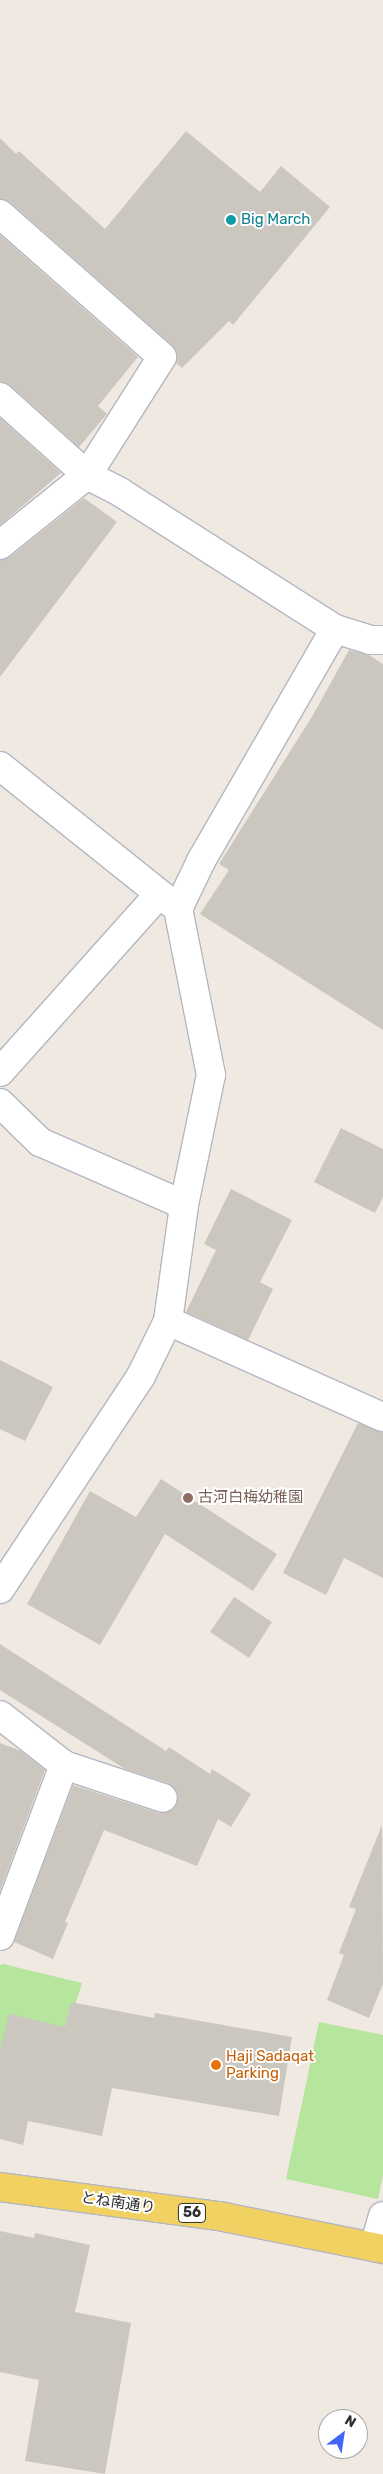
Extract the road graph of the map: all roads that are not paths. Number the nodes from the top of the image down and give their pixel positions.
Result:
1 (0, 214) edge
2 (0, 397) edge
3 (87, 475) junction
4 (0, 546) edge
5 (335, 629) junction
6 (383, 640) edge
7 (0, 766) edge
8 (169, 901) junction
9 (0, 1072) edge
10 (0, 1103) edge
11 (184, 1205) junction
12 (168, 1321) junction
13 (383, 1417) edge
14 (0, 1589) edge
15 (0, 1715) edge
16 (64, 1765) junction
17 (163, 1798) dead end
18 (0, 1936) edge
19 (0, 2186) edge
20 (383, 2216) edge
21 (379, 2248) edge

1 - 3 street
2 - 3 street
3 - 4 street
3 - 5 street
5 - 6 street
5 - 8 street
7 - 8 street
8 - 9 street
8 - 11 street
10 - 11 street
11 - 12 street
12 - 13 street
12 - 14 street
15 - 16 street
16 - 17 street
16 - 18 street
19 - 21 main road, とね南通り / 56
20 - 21 street

